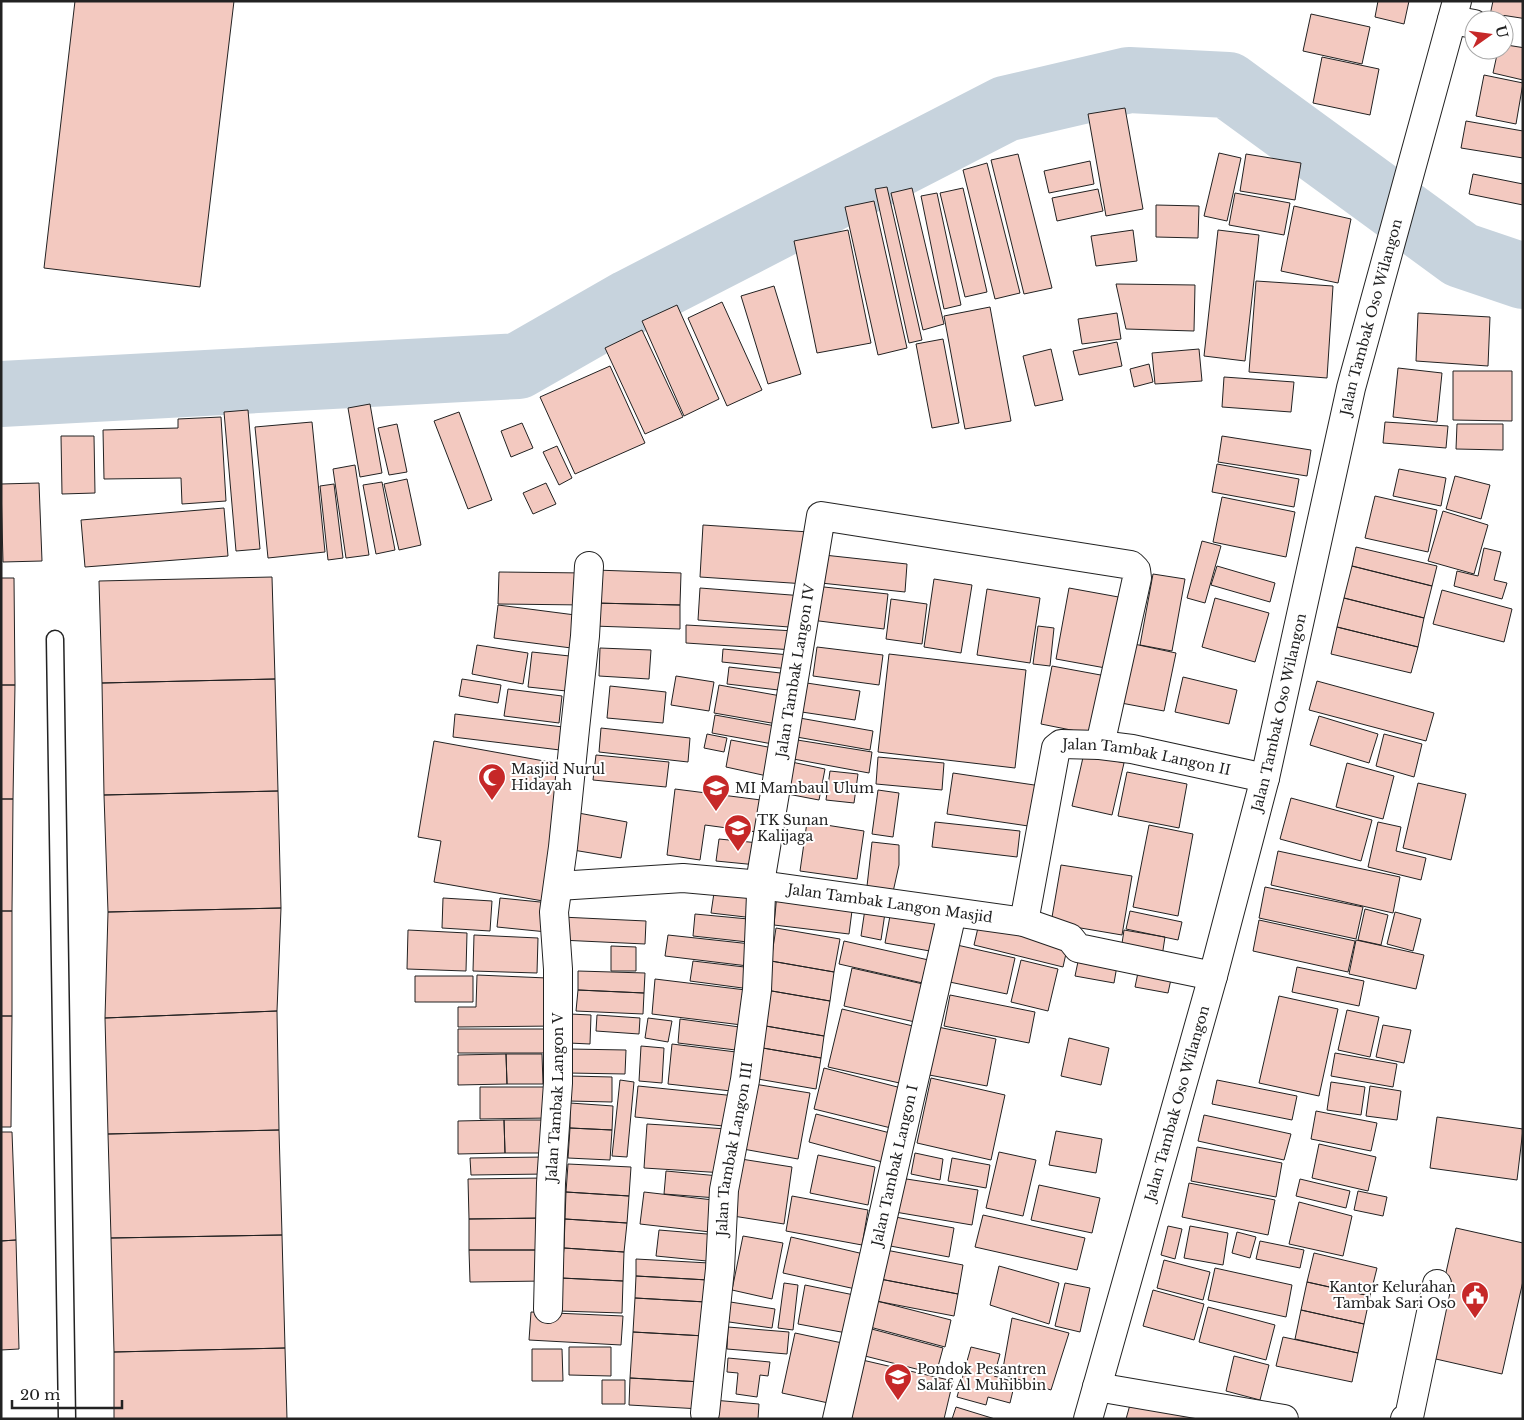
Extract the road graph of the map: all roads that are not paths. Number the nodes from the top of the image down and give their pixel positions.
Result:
1 (1461, 15) edge
2 (590, 566) dead end
3 (55, 639) dead end
4 (1100, 745) junction
5 (1265, 778) junction
6 (761, 885) junction
7 (558, 886) junction
8 (952, 913) junction
9 (1024, 922) junction
10 (1213, 976) junction
11 (1437, 1284) dead end
12 (548, 1309) dead end
13 (1097, 1387) junction
14 (705, 1413) dead end
15 (67, 1419) edge
16 (836, 1419) edge
17 (1088, 1419) edge
18 (1284, 1419) edge
19 (1406, 1419) edge

1 - 5 main road, Jalan Tambak Oso Wilangon
2 - 7 main road, Jalan Tambak Langon V
3 - 15 lane
4 - 5 main road, Jalan Tambak Langon II
4 - 6 main road, Jalan Tambak Langon IV
4 - 9 main road, Jalan Tambak Langon II
5 - 10 main road, Jalan Tambak Oso Wilangon
6 - 7 main road, Jalan Tambak Langon Masjid
6 - 8 main road, Jalan Tambak Langon Masjid
6 - 14 main road, Jalan Tambak Langon III
7 - 12 main road, Jalan Tambak Langon V
8 - 9 main road, Jalan Tambak Langon Masjid
8 - 16 main road, Jalan Tambak Langon I
9 - 10 main road, Jalan Tambak Langon Masjid
10 - 13 main road, Jalan Tambak Oso Wilangon
11 - 19 main road
13 - 17 main road, Jalan Tambak Oso Wilangon
13 - 18 main road

